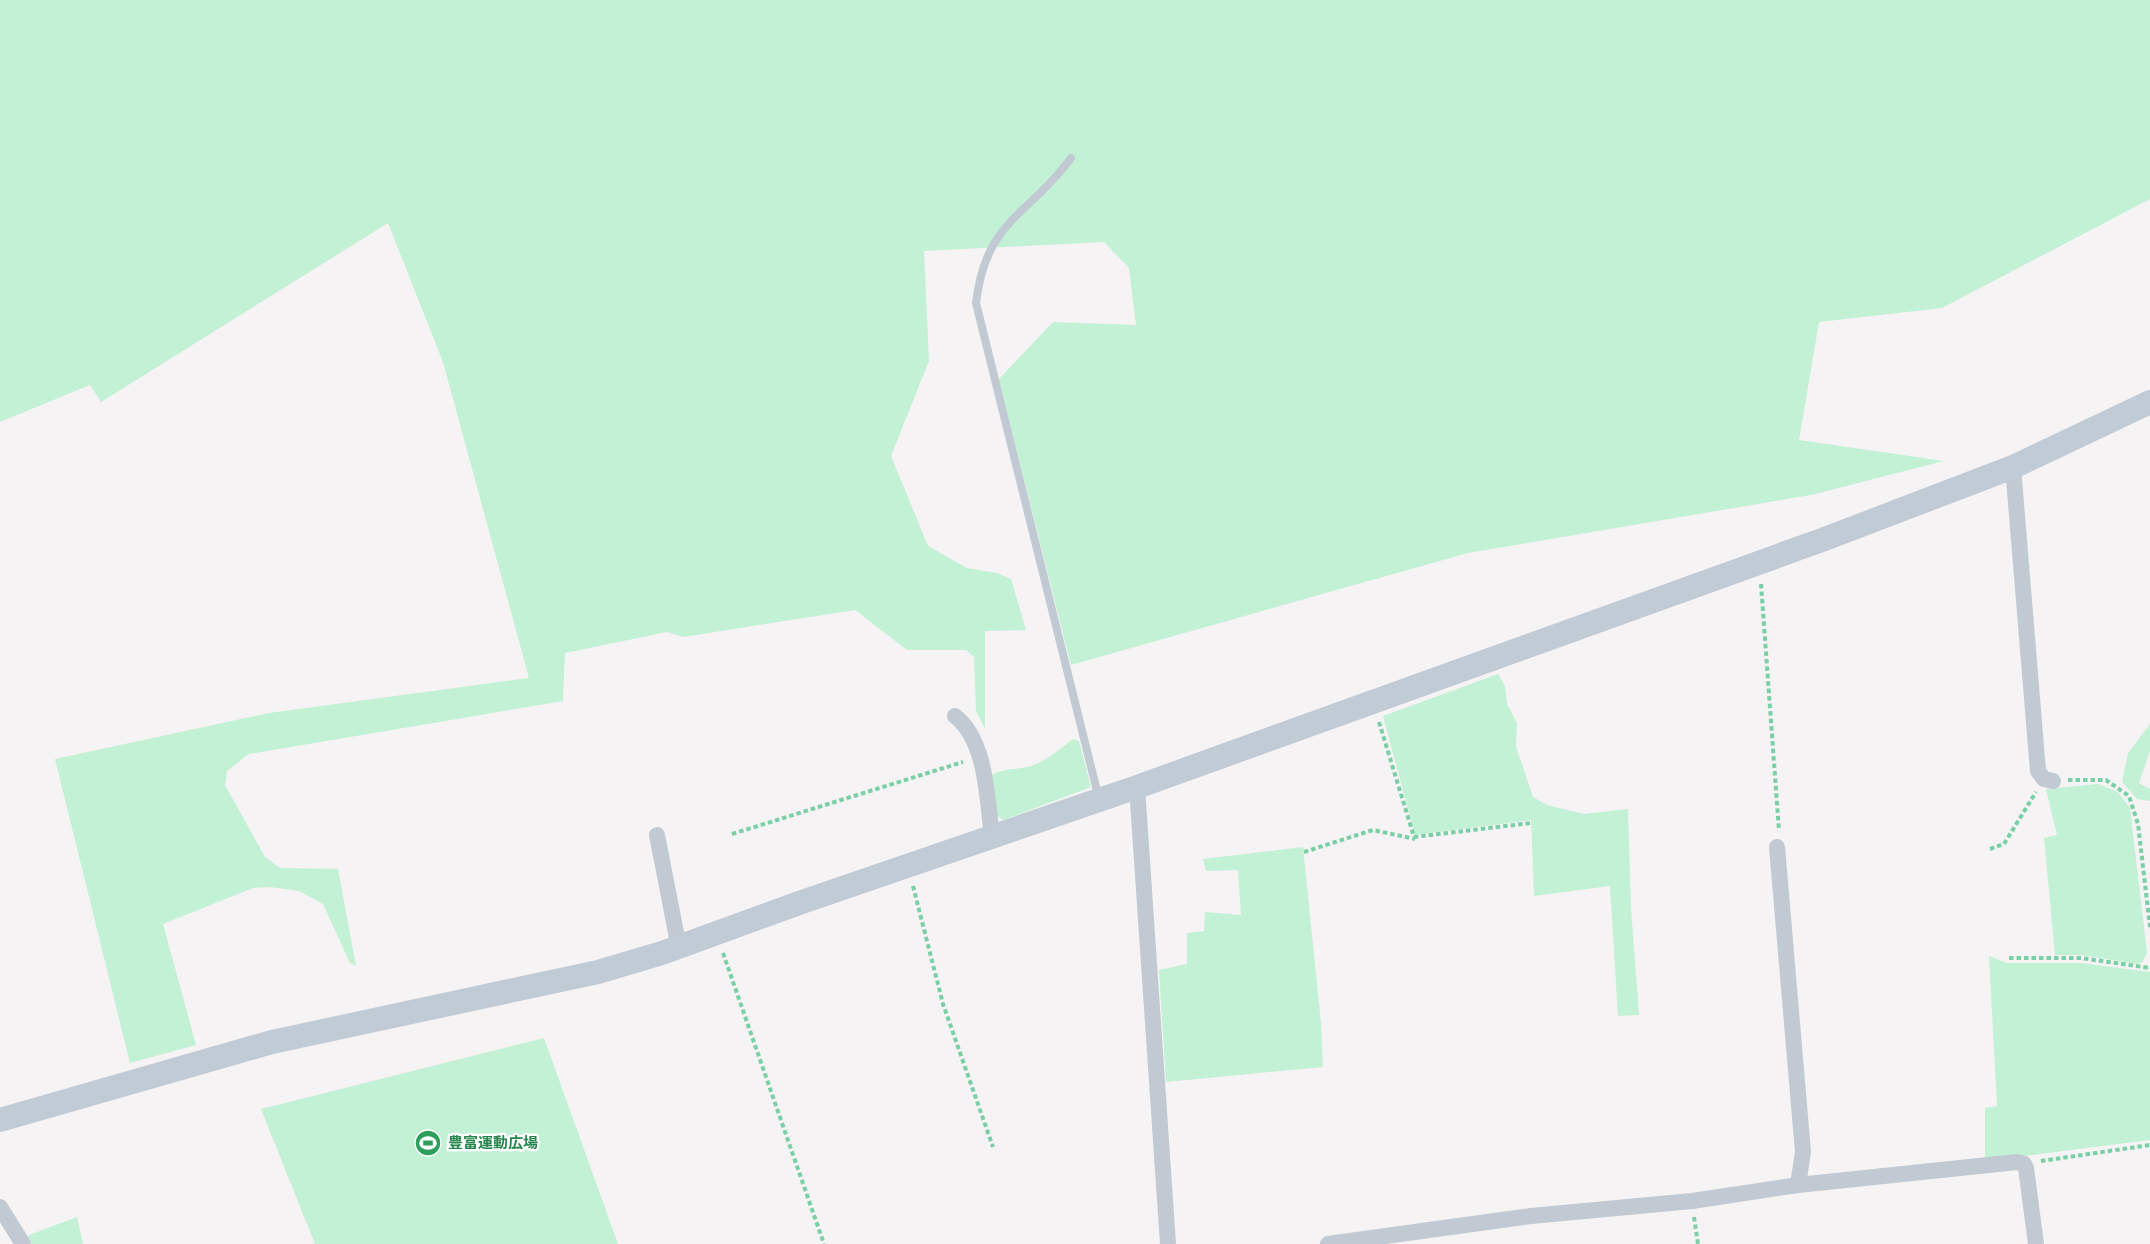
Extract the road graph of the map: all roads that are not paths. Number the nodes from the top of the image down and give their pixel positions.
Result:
1 (1071, 158) dead end
2 (2150, 402) edge
3 (2013, 467) junction
4 (955, 716) dead end
5 (2049, 780) road end
6 (1137, 787) junction
7 (1100, 800) junction
8 (657, 835) dead end
9 (992, 837) junction
10 (1777, 848) road end
11 (679, 948) junction
12 (0, 1120) edge
13 (1798, 1185) junction
14 (0, 1207) edge
15 (23, 1244) edge
16 (1168, 1244) edge
17 (1328, 1244) edge
18 (2036, 1244) edge

1 - 7 lane
2 - 3 street
3 - 5 street
3 - 6 street
4 - 9 street
6 - 7 street
6 - 16 street
7 - 9 street
8 - 11 street
9 - 11 street
10 - 13 street
11 - 12 street
13 - 17 street
13 - 18 street
14 - 15 street

